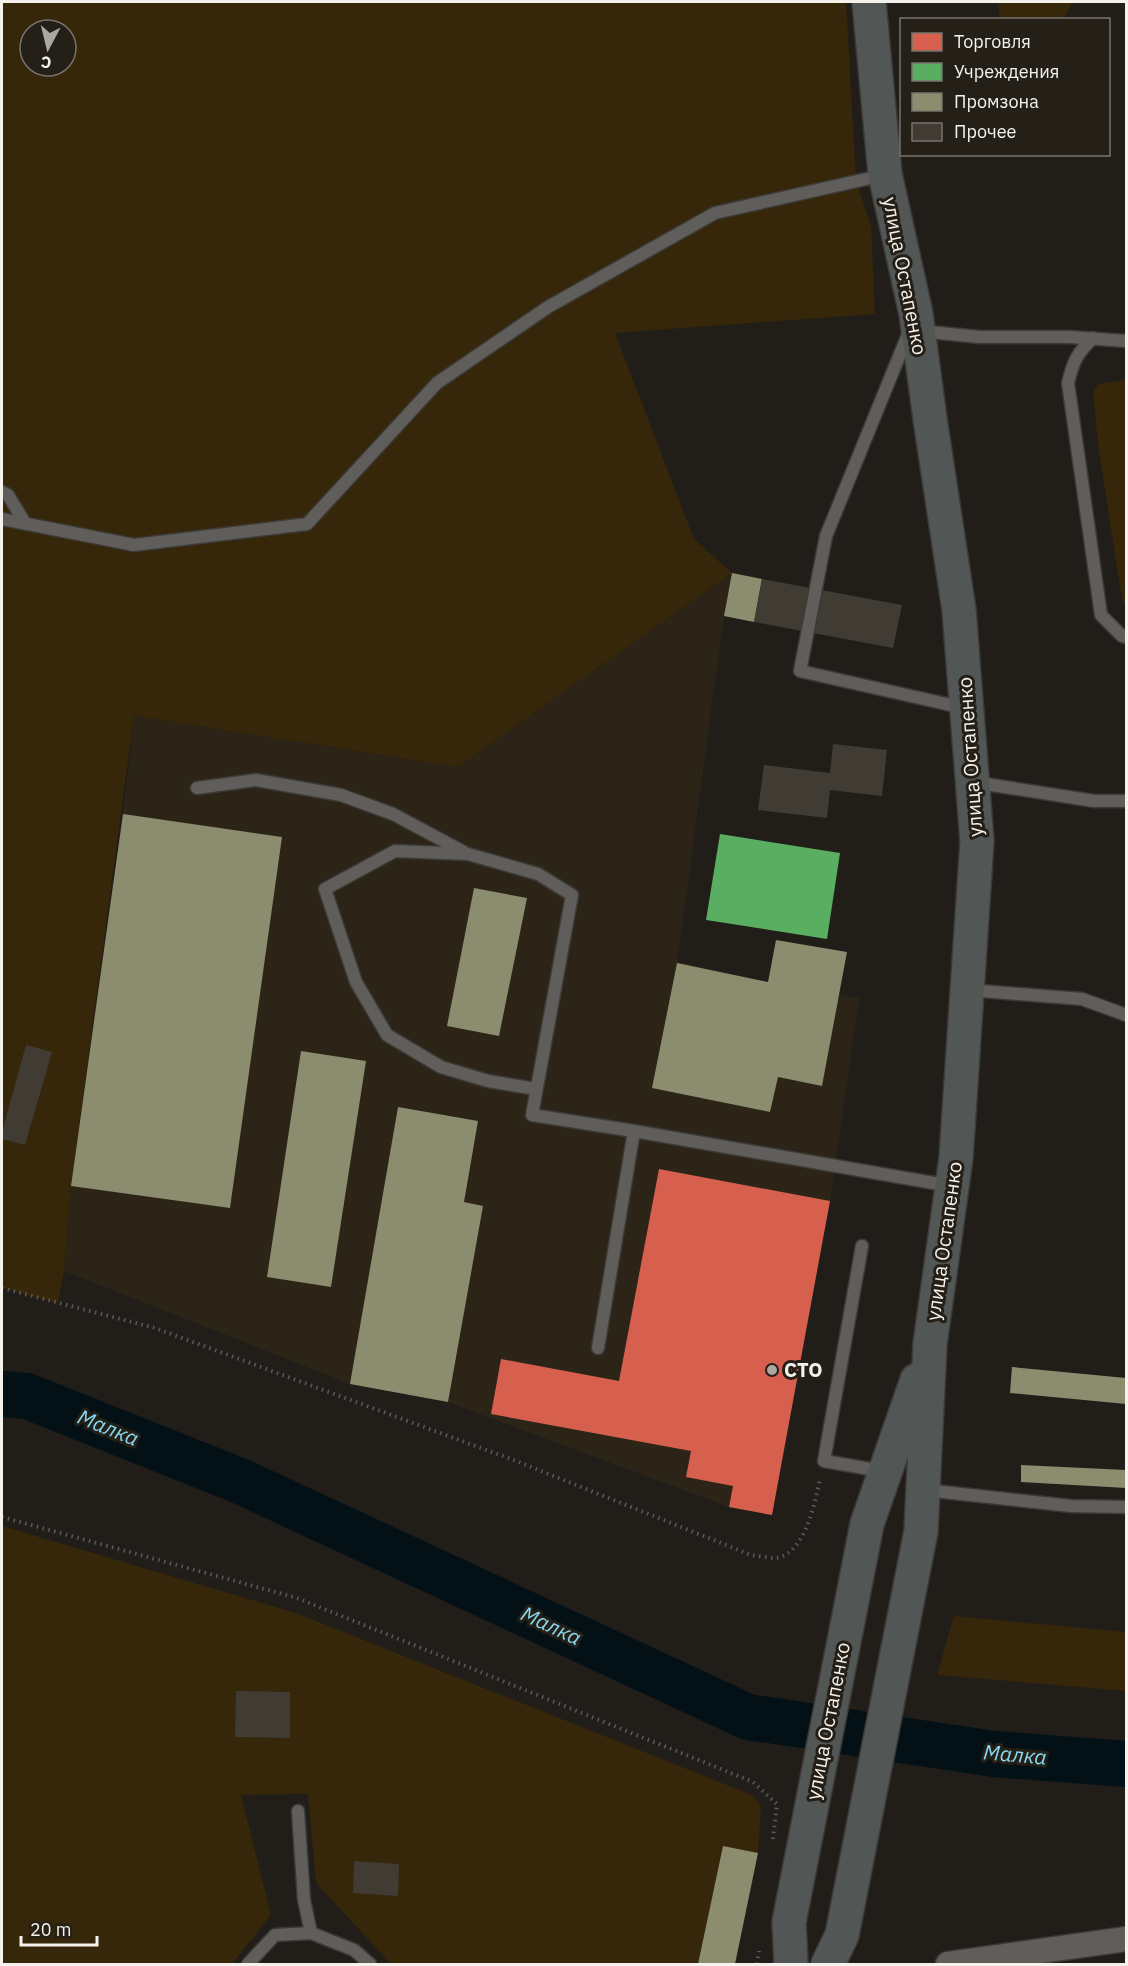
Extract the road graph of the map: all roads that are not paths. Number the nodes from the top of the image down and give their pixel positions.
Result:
1 (869, 2) edge
2 (885, 174) junction
3 (917, 322) junction
4 (1093, 338) junction
5 (1126, 341) edge
6 (2, 492) edge
7 (2, 519) edge
8 (25, 523) junction
9 (1126, 637) edge
10 (967, 708) junction
11 (973, 782) junction
12 (197, 788) dead end
13 (1126, 801) edge
14 (468, 854) junction
15 (967, 990) junction
16 (1126, 1015) edge
17 (536, 1089) junction
18 (634, 1131) junction
19 (952, 1186) junction
20 (862, 1246) dead end
21 (930, 1344) junction
22 (598, 1348) dead end
23 (885, 1472) junction
24 (923, 1490) junction
25 (1126, 1507) edge
26 (298, 1811) dead end
27 (311, 1933) junction
28 (1126, 1939) edge
29 (248, 1965) edge
30 (370, 1965) edge
31 (791, 1965) edge
32 (828, 1965) edge
33 (948, 1965) edge

1 - 2 main road, улица Остапенко
2 - 3 main road, улица Остапенко
2 - 8 lane
3 - 4 lane
3 - 10 main road, улица Остапенко
3 - 10 lane
4 - 5 lane
4 - 9 lane
6 - 8 lane
7 - 8 lane
10 - 11 main road, улица Остапенко
11 - 13 lane
11 - 15 main road, улица Остапенко
12 - 14 lane
14 - 17 lane
14 - 17 lane
15 - 16 lane
15 - 19 main road, улица Остапенко
17 - 18 lane
18 - 19 lane
18 - 22 lane
19 - 21 main road, улица Остапенко
20 - 23 lane
21 - 23 main road, улица Остапенко
21 - 24 main road, улица Остапенко
23 - 31 main road, улица Остапенко
24 - 25 lane
24 - 32 main road, улица Остапенко
26 - 27 lane
27 - 29 lane
27 - 30 lane
28 - 33 street

